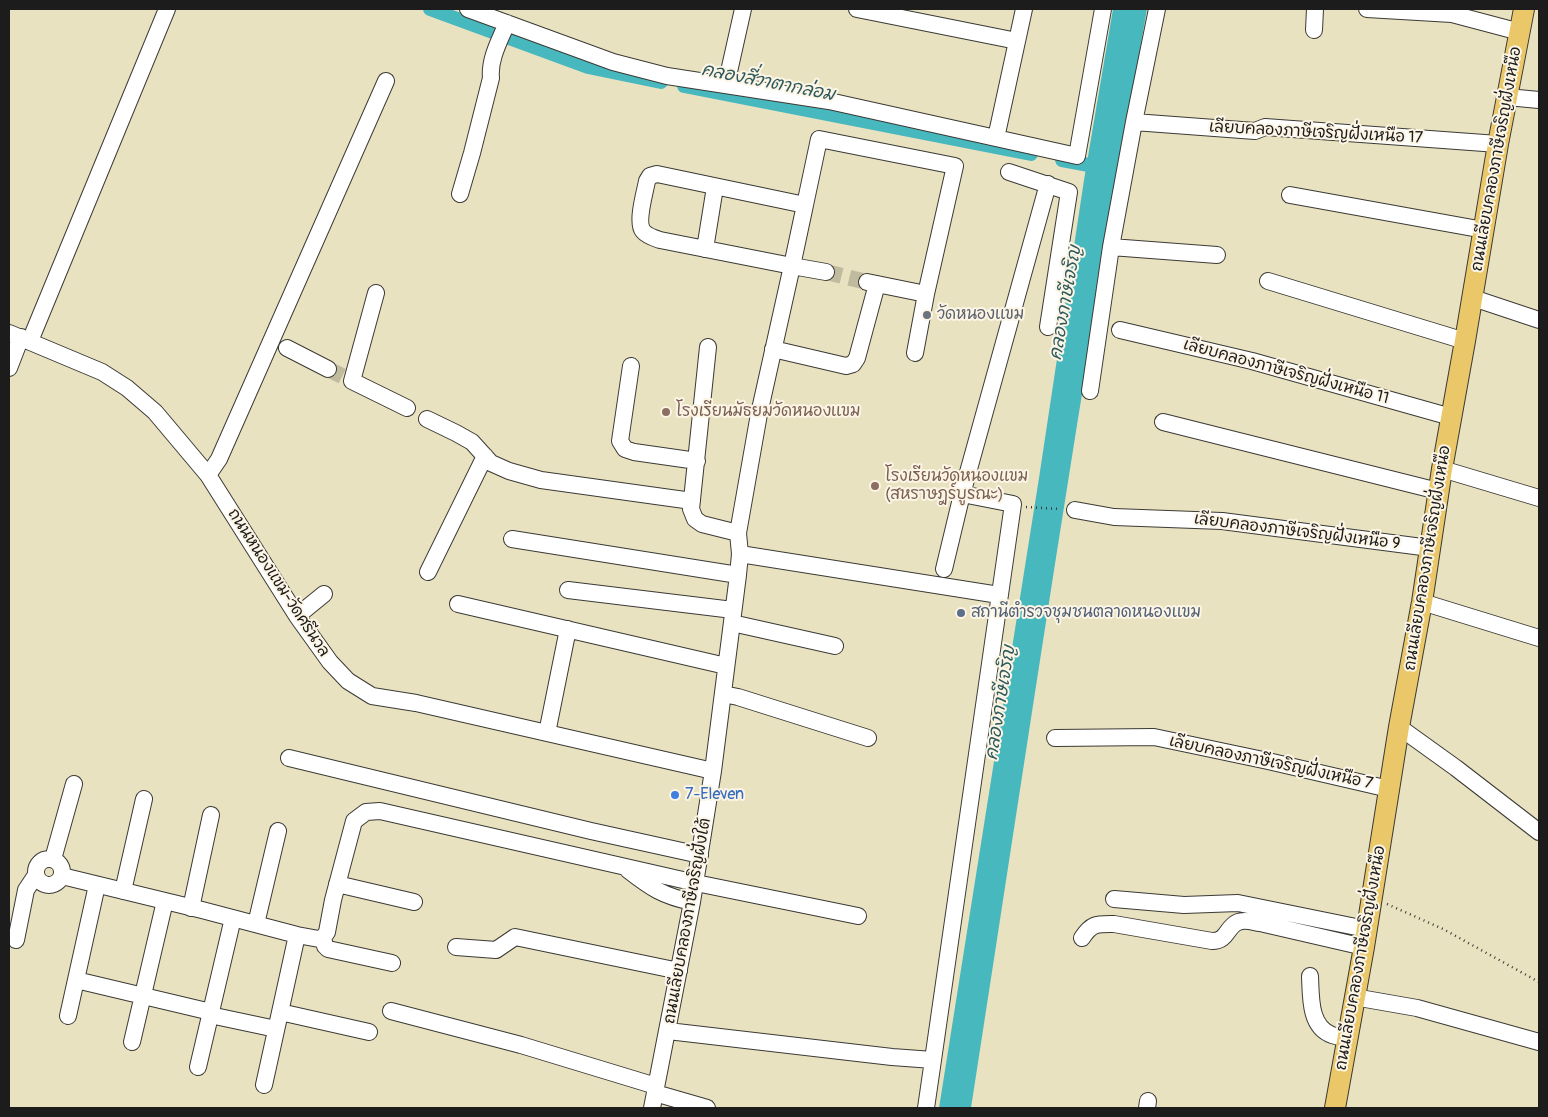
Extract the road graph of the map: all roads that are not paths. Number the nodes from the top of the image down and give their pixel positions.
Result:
1 (167, 9) edge
2 (468, 9) edge
3 (743, 9) edge
4 (857, 9) edge
5 (1024, 9) edge
6 (1103, 9) edge
7 (1157, 9) edge
8 (1316, 9) edge
9 (1367, 9) edge
10 (1524, 9) edge
11 (1452, 11) edge
12 (504, 29) junction
13 (1314, 30) dead end
14 (1520, 32) junction
15 (1017, 41) junction
16 (386, 80) dead end
17 (726, 85) junction
18 (1507, 97) junction
19 (1539, 100) edge
20 (1134, 122) junction
21 (996, 138) junction
22 (1498, 144) junction
23 (1009, 172) dead end
24 (1048, 184) junction
25 (714, 186) junction
26 (460, 194) dead end
27 (1290, 195) dead end
28 (805, 205) junction
29 (1484, 230) junction
30 (1111, 246) junction
31 (705, 249) junction
32 (1217, 255) dead end
33 (792, 266) junction
34 (826, 272) tunnel mouth
35 (1268, 280) dead end
36 (376, 293) dead end
37 (926, 294) junction
38 (1472, 298) junction
39 (1539, 320) edge
40 (1048, 326) dead end
41 (1120, 330) dead end
42 (20, 337) edge
43 (1465, 341) junction
44 (708, 347) dead end
45 (288, 348) dead end
46 (773, 349) junction
47 (914, 353) dead end
48 (631, 366) dead end
49 (9, 368) edge
50 (328, 369) tunnel mouth
51 (1090, 391) dead end
52 (407, 408) dead end
53 (1451, 417) junction
54 (427, 419) dead end
55 (1163, 422) dead end
56 (485, 456) junction
57 (696, 461) junction
58 (1442, 469) junction
59 (208, 475) junction
60 (1438, 490) junction
61 (962, 494) junction
62 (1539, 498) edge
63 (692, 501) junction
64 (1075, 510) road end
65 (738, 533) junction
66 (512, 539) dead end
67 (1430, 548) junction
68 (740, 554) junction
69 (944, 570) dead end
70 (428, 572) dead end
71 (738, 575) junction
72 (568, 590) dead end
73 (324, 594) dead end
74 (999, 595) junction
75 (1422, 602) junction
76 (458, 604) dead end
77 (297, 616) junction
78 (732, 617) junction
79 (568, 630) junction
80 (1539, 638) edge
81 (835, 646) dead end
82 (726, 666) junction
83 (723, 694) junction
84 (1399, 727) junction
85 (547, 734) junction
86 (868, 738) dead end
87 (1055, 738) dead end
88 (289, 758) dead end
89 (713, 772) junction
90 (74, 784) dead end
91 (1389, 789) junction
92 (144, 799) dead end
93 (211, 815) dead end
94 (278, 831) dead end
95 (1539, 832) edge
96 (700, 855) junction
97 (53, 859) junction
98 (624, 867) junction
99 (36, 875) junction
100 (62, 876) junction
101 (696, 883) junction
102 (337, 884) junction
103 (98, 885) junction
104 (124, 891) junction
105 (1114, 899) dead end
106 (165, 901) junction
107 (414, 902) dead end
108 (692, 902) junction
109 (191, 908) junction
110 (858, 916) dead end
111 (233, 918) junction
112 (256, 924) junction
113 (297, 935) junction
114 (323, 938) junction
115 (1082, 938) dead end
116 (1365, 938) junction
117 (16, 940) dead end
118 (456, 947) dead end
119 (392, 963) dead end
120 (679, 971) junction
121 (1310, 976) dead end
122 (76, 980) junction
123 (143, 996) junction
124 (1354, 997) junction
125 (391, 1011) dead end
126 (280, 1012) junction
127 (210, 1013) junction
128 (68, 1016) dead end
129 (276, 1028) junction
130 (668, 1031) junction
131 (369, 1032) dead end
132 (1347, 1038) junction
133 (132, 1042) dead end
134 (1539, 1042) edge
135 (932, 1060) junction
136 (198, 1067) dead end
137 (264, 1085) dead end
138 (654, 1096) edge
139 (707, 1108) edge
140 (926, 1108) edge
141 (1335, 1108) edge

1 - 42 street
2 - 12 street
3 - 17 street
4 - 15 street
5 - 15 street
6 - 21 street
7 - 20 street
8 - 13 street
9 - 11 street
10 - 14 main road, ถนนเลียบคลองภาษีเจริญฝั่งเหนือ
11 - 14 street
12 - 17 street
12 - 26 street
14 - 18 main road, ถนนเลียบคลองภาษีเจริญฝั่งเหนือ
15 - 21 street
16 - 59 street
17 - 21 street
18 - 19 street
18 - 22 main road, ถนนเลียบคลองภาษีเจริญฝั่งเหนือ
20 - 22 street, เลียบคลองภาษีเจริญฝั่งเหนือ 17
20 - 30 street
22 - 29 main road, ถนนเลียบคลองภาษีเจริญฝั่งเหนือ
23 - 24 street
24 - 40 street
24 - 61 street
25 - 28 street
25 - 31 street
25 - 31 street
27 - 29 street
28 - 33 street, ถนนเลียบคลองภาษีเจริญฝั่งใต้
28 - 37 street, ถนนเลียบคลองภาษีเจริญฝั่งใต้
29 - 38 main road, ถนนเลียบคลองภาษีเจริญฝั่งเหนือ
30 - 32 street
30 - 51 street
31 - 33 street
33 - 34 street
33 - 46 street, ถนนเลียบคลองภาษีเจริญฝั่งใต้
35 - 43 street
36 - 52 street
37 - 46 street
37 - 47 street
38 - 39 street
38 - 43 main road, ถนนเลียบคลองภาษีเจริญฝั่งเหนือ
41 - 53 street, เลียบคลองภาษีเจริญฝั่งเหนือ 11
42 - 49 street
42 - 59 street, ถนนหนองแขม-วัดศรีนวล
43 - 53 main road, ถนนเลียบคลองภาษีเจริญฝั่งเหนือ
44 - 57 street
45 - 50 street
46 - 65 street, ถนนเลียบคลองภาษีเจริญฝั่งใต้
48 - 57 street
53 - 58 main road, ถนนเลียบคลองภาษีเจริญฝั่งเหนือ
54 - 56 street
55 - 60 street
56 - 63 street
56 - 70 street
57 - 63 street
58 - 60 main road, ถนนเลียบคลองภาษีเจริญฝั่งเหนือ
58 - 62 street
59 - 77 street, ถนนหนองแขม-วัดศรีนวล
60 - 67 main road, ถนนเลียบคลองภาษีเจริญฝั่งเหนือ
61 - 69 street
61 - 74 street
63 - 65 street
64 - 67 street, เลียบคลองภาษีเจริญฝั่งเหนือ 9
65 - 68 street, ถนนเลียบคลองภาษีเจริญฝั่งใต้
66 - 71 street
67 - 75 main road, ถนนเลียบคลองภาษีเจริญฝั่งเหนือ
68 - 71 street, ถนนเลียบคลองภาษีเจริญฝั่งใต้
68 - 74 street
71 - 78 street, ถนนเลียบคลองภาษีเจริญฝั่งใต้
72 - 78 street
73 - 77 street
74 - 135 street
75 - 80 street
75 - 84 main road, ถนนเลียบคลองภาษีเจริญฝั่งเหนือ
76 - 79 street
77 - 85 street, ถนนหนองแขม-วัดศรีนวล
78 - 81 street
78 - 82 street, ถนนเลียบคลองภาษีเจริญฝั่งใต้
79 - 82 street
79 - 85 street
82 - 83 street, ถนนเลียบคลองภาษีเจริญฝั่งใต้
83 - 86 street
83 - 89 street, ถนนเลียบคลองภาษีเจริญฝั่งใต้
84 - 91 main road, ถนนเลียบคลองภาษีเจริญฝั่งเหนือ
84 - 95 street
85 - 89 street, ถนนหนองแขม-วัดศรีนวล
87 - 91 street, เลียบคลองภาษีเจริญฝั่งเหนือ 7
88 - 96 street
89 - 96 street, ถนนเลียบคลองภาษีเจริญฝั่งใต้
90 - 97 street
91 - 116 main road, ถนนเลียบคลองภาษีเจริญฝั่งเหนือ
92 - 104 street
93 - 109 street
94 - 112 street
96 - 101 street, ถนนเลียบคลองภาษีเจริญฝั่งใต้
97 - 99 street
97 - 100 street
98 - 101 street
98 - 102 street
98 - 108 street
99 - 100 street
99 - 117 street
100 - 103 street
101 - 108 street, ถนนเลียบคลองภาษีเจริญฝั่งใต้
101 - 110 street
102 - 107 street
102 - 114 street
103 - 104 street
103 - 122 street
104 - 106 street
105 - 116 street
106 - 109 street
106 - 123 street
108 - 120 street, ถนนเลียบคลองภาษีเจริญฝั่งใต้
109 - 111 street
111 - 112 street
111 - 127 street
112 - 113 street
113 - 114 street
113 - 126 street
114 - 119 street
115 - 116 street
116 - 124 main road, ถนนเลียบคลองภาษีเจริญฝั่งเหนือ
118 - 120 street
120 - 130 street, ถนนเลียบคลองภาษีเจริญฝั่งใต้
121 - 132 street
122 - 123 street
122 - 128 street
123 - 127 street
123 - 133 street
124 - 132 main road, ถนนเลียบคลองภาษีเจริญฝั่งเหนือ
124 - 134 street
125 - 138 street
126 - 129 street
126 - 131 street
127 - 129 street
127 - 136 street
129 - 137 street
130 - 135 street
130 - 138 street, ถนนเลียบคลองภาษีเจริญฝั่งใต้
132 - 141 main road, ถนนเลียบคลองภาษีเจริญฝั่งเหนือ
135 - 140 street
138 - 139 street

